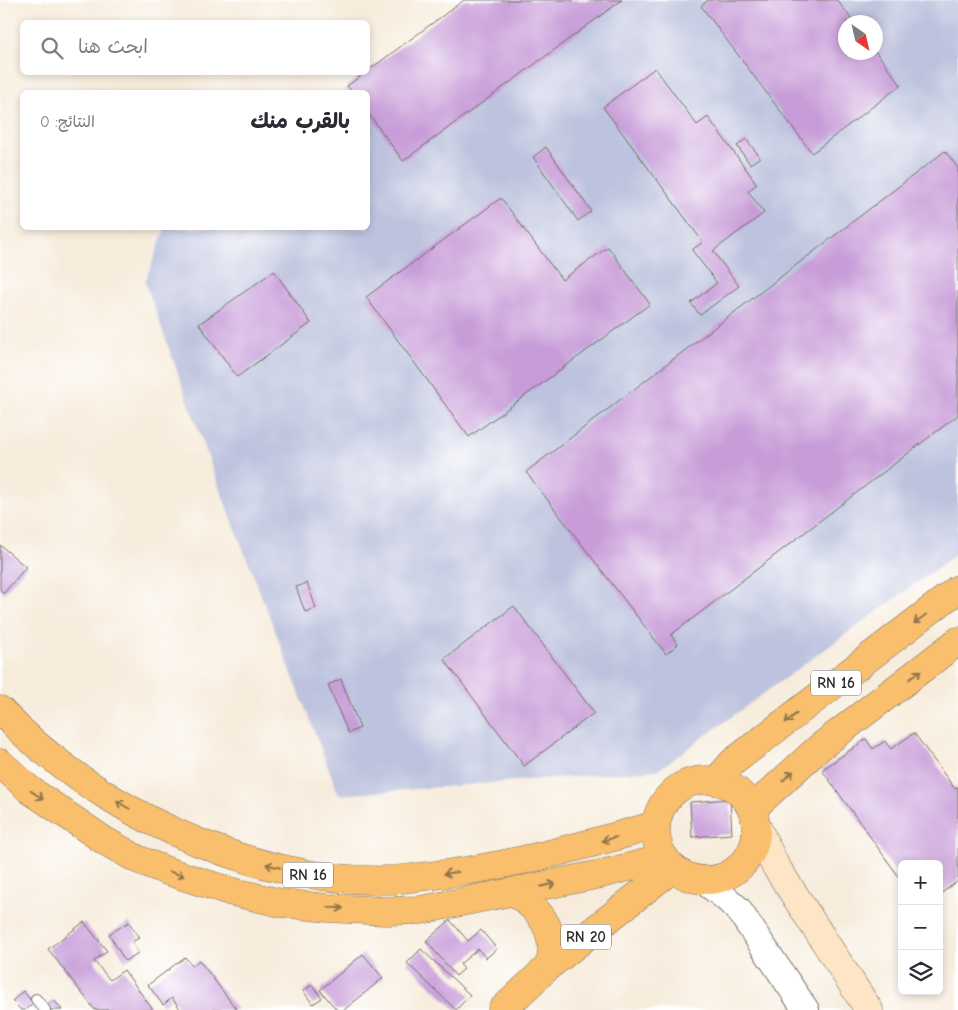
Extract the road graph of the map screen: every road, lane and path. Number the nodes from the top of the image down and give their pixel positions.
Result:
1 (958, 589) edge
2 (950, 651) edge
3 (0, 710) edge
4 (0, 763) edge
5 (716, 781) junction
6 (754, 817) junction
7 (656, 825) junction
8 (669, 863) junction
9 (702, 880) junction
10 (515, 892) junction
11 (550, 965) junction
12 (36, 999) dead end
13 (45, 1010) edge
14 (502, 1010) edge
15 (806, 1010) edge
16 (869, 1010) edge

1 -> 5 main road, RN 16
6 -> 2 main road, RN 16
7 -> 3 main road, RN 16
4 -> 10 main road, RN 16
5 - 6 main road
5 - 7 main road
6 - 9 main road
6 - 16 main road
7 - 8 main road
8 - 9 main road
10 -> 8 main road, RN 16
8 - 11 main road, RN 20
9 - 15 street
10 - 11 main road
11 - 14 main road, RN 20
12 - 13 lane

